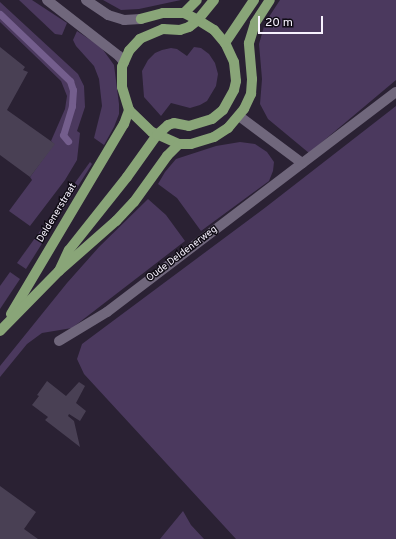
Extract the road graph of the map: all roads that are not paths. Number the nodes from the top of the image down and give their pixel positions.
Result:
1 (47, 0) edge
2 (86, 0) edge
3 (197, 0) edge
4 (214, 0) edge
5 (254, 0) edge
6 (270, 0) edge
7 (184, 13) junction
8 (141, 19) joint
9 (198, 20) junction
10 (225, 43) junction
11 (124, 62) junction
12 (396, 92) edge
13 (231, 98) junction
14 (129, 110) junction
15 (239, 116) junction
16 (157, 134) junction
17 (179, 144) junction
18 (302, 163) junction
19 (59, 271) junction
20 (1, 330) edge
21 (59, 341) dead end

1 - 11 street
2 - 8 street
3 - 7 main road
4 - 9 main road
5 - 10 main road
6 - 15 main road
7 - 8 main road
7 - 9 main road
9 - 10 main road
9 - 11 main road
10 - 13 main road
11 - 14 main road
12 - 18 street, Oude Deldenerweg
13 - 15 main road
13 - 16 main road
14 - 16 main road
14 - 20 main road, Deldenerstraat
15 - 17 main road
15 - 18 street
16 - 17 main road
16 - 19 main road, Deldenerstraat
17 - 19 main road, Deldenerstraat
18 - 21 street, Oude Deldenerweg
19 - 20 main road, Deldenerstraat

